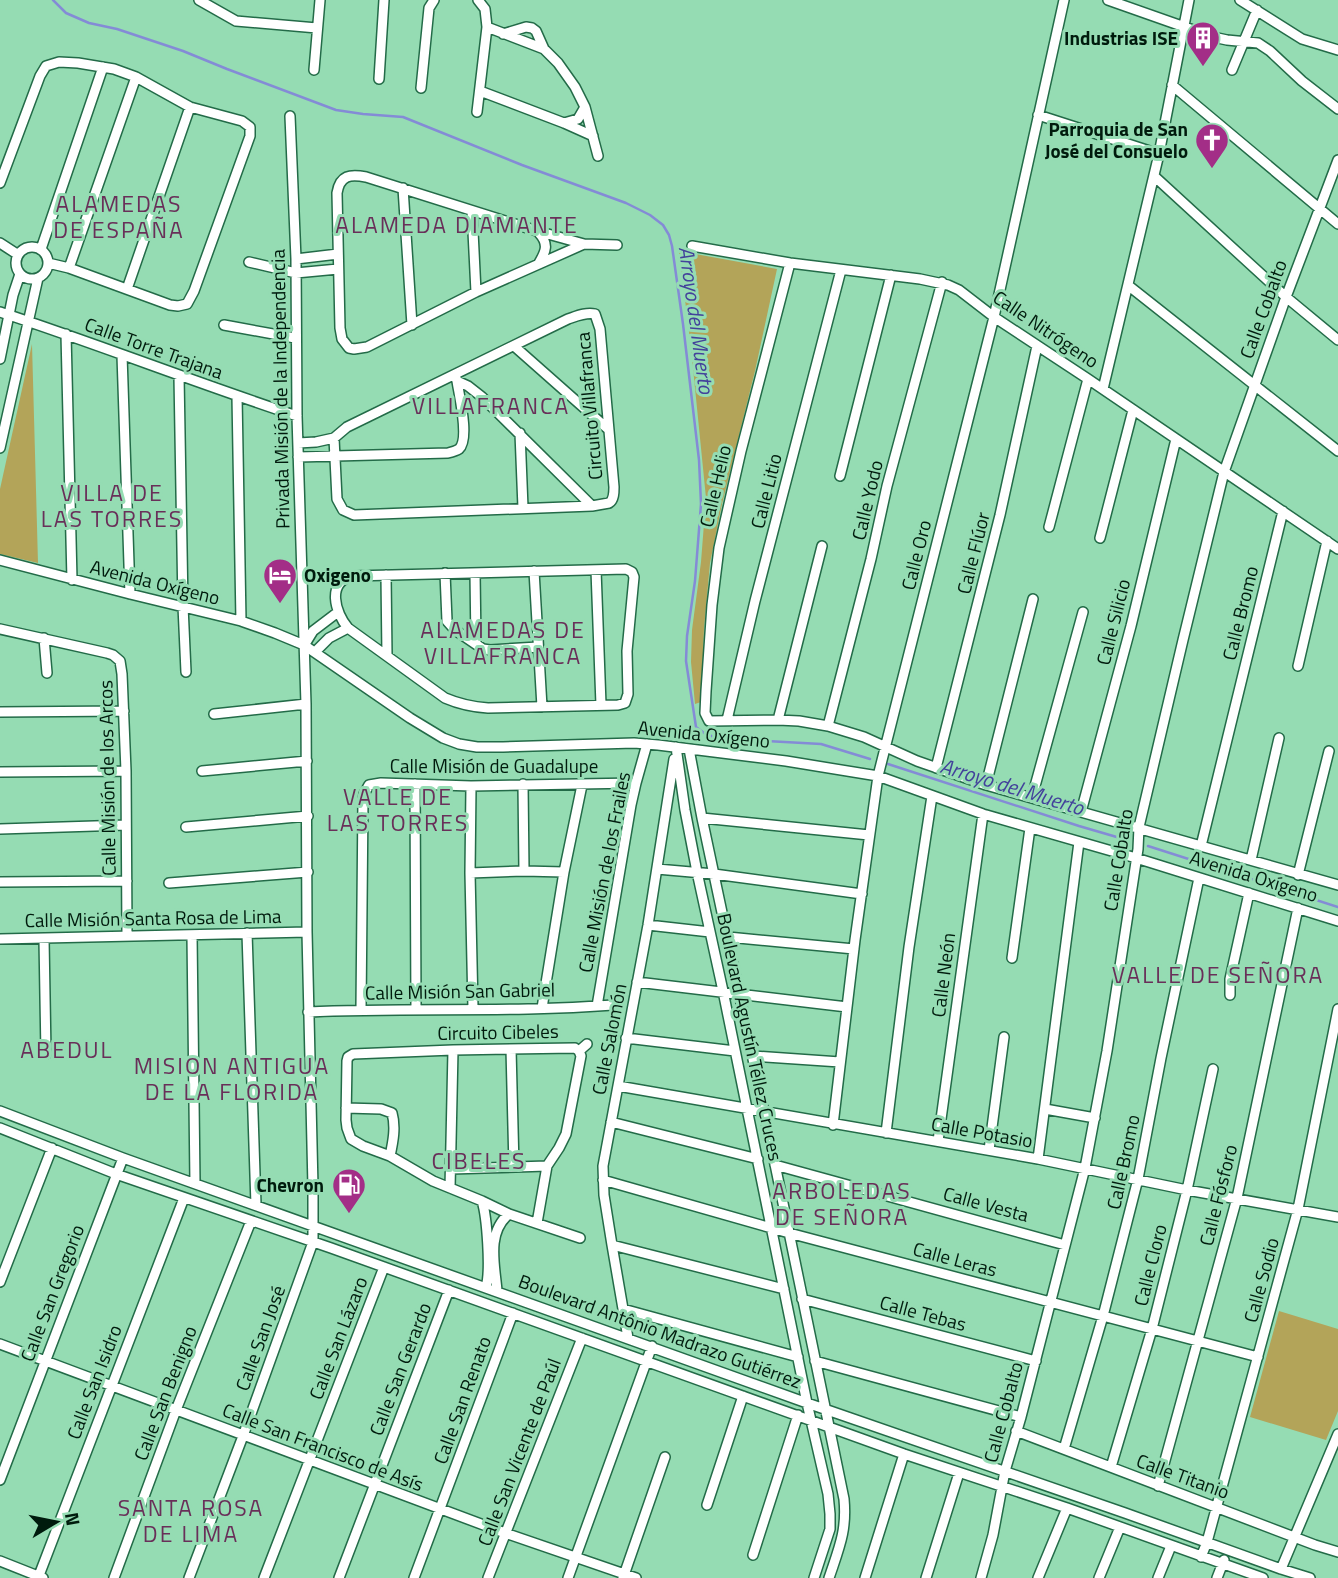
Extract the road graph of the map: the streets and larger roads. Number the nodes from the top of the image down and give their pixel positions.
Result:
1 (199, 0) edge
2 (320, 0) edge
3 (384, 0) edge
4 (434, 0) edge
5 (478, 0) edge
6 (1064, 0) edge
7 (1108, 0) edge
8 (1189, 0) edge
9 (1240, 0) edge
10 (1257, 10) junction
11 (487, 27) junction
12 (1184, 27) junction
13 (317, 28) junction
14 (503, 34) junction
15 (1244, 42) junction
16 (544, 49) junction
17 (1338, 50) edge
18 (103, 67) junction
19 (314, 70) dead end
20 (1232, 70) dead end
21 (136, 77) junction
22 (379, 79) dead end
23 (1172, 85) junction
24 (421, 88) dead end
25 (480, 91) junction
26 (190, 107) junction
27 (585, 107) junction
28 (1338, 109) edge
29 (477, 112) dead end
30 (290, 116) dead end
31 (1038, 116) junction
32 (564, 122) junction
33 (593, 136) junction
34 (1159, 154) junction
35 (598, 156) dead end
36 (1338, 160) edge
37 (1154, 176) junction
38 (0, 183) edge
39 (403, 188) junction
40 (1320, 209) junction
41 (472, 211) junction
42 (1338, 224) edge
43 (537, 231) junction
44 (0, 243) edge
45 (584, 244) junction
46 (617, 246) dead end
47 (692, 246) dead end
48 (41, 249) junction
49 (17, 254) junction
50 (338, 254) junction
51 (296, 259) junction
52 (249, 262) dead end
53 (48, 263) junction
54 (790, 263) junction
55 (538, 265) junction
56 (69, 268) junction
57 (338, 270) junction
58 (841, 270) junction
59 (296, 273) junction
60 (20, 274) junction
61 (891, 275) junction
62 (38, 278) junction
63 (942, 282) junction
64 (1129, 286) junction
65 (127, 289) junction
66 (477, 292) junction
67 (1286, 296) junction
68 (5, 314) edge
69 (994, 317) junction
70 (28, 321) junction
71 (223, 325) dead end
72 (412, 325) junction
73 (66, 334) junction
74 (295, 338) junction
75 (1338, 340) edge
76 (514, 346) junction
77 (1037, 346) junction
78 (122, 355) junction
79 (0, 359) edge
80 (179, 376) junction
81 (456, 378) junction
82 (1088, 379) junction
83 (1254, 385) junction
84 (1103, 389) junction
85 (237, 396) junction
86 (1133, 410) junction
87 (297, 416) junction
88 (2, 429) edge
89 (609, 430) junction
90 (520, 433) junction
91 (334, 438) junction
92 (1176, 439) junction
93 (298, 443) junction
94 (0, 448) edge
95 (1338, 451) edge
96 (335, 456) junction
97 (298, 457) junction
98 (1224, 472) junction
99 (840, 476) dead end
100 (592, 506) junction
101 (523, 508) junction
102 (1283, 511) junction
103 (1049, 527) dead end
104 (1100, 538) dead end
105 (1327, 541) junction
106 (822, 546) dead end
107 (1338, 549) edge
108 (0, 560) edge
109 (596, 570) junction
110 (534, 571) junction
111 (445, 573) junction
112 (475, 573) junction
113 (386, 575) junction
114 (72, 580) junction
115 (130, 594) junction
116 (1033, 599) dead end
117 (183, 606) junction
118 (338, 612) junction
119 (1083, 612) dead end
120 (241, 621) junction
121 (348, 628) junction
122 (0, 629) edge
123 (44, 638) junction
124 (476, 644) junction
125 (304, 645) junction
126 (538, 647) junction
127 (315, 652) junction
128 (387, 656) junction
129 (1298, 667) dead end
130 (187, 672) dead end
131 (47, 673) dead end
132 (306, 704) junction
133 (601, 705) junction
134 (542, 707) junction
135 (124, 711) junction
136 (0, 712) edge
137 (214, 714) dead end
138 (727, 720) junction
139 (778, 720) junction
140 (709, 721) joint
141 (828, 726) junction
142 (1279, 738) dead end
143 (647, 744) junction
144 (676, 747) junction
145 (886, 747) junction
146 (689, 750) junction
147 (1329, 751) dead end
148 (307, 761) junction
149 (936, 768) junction
150 (126, 771) junction
151 (202, 771) dead end
152 (0, 772) edge
153 (878, 776) junction
154 (636, 783) junction
155 (415, 784) junction
156 (523, 784) junction
157 (582, 785) junction
158 (986, 785) junction
159 (471, 786) junction
160 (932, 796) junction
161 (1032, 797) junction
162 (1081, 812) junction
163 (983, 814) junction
164 (307, 816) junction
165 (702, 818) junction
166 (126, 825) junction
167 (186, 827) dead end
168 (1139, 827) junction
169 (1030, 828) junction
170 (0, 829) edge
171 (869, 835) junction
172 (1079, 842) junction
173 (1201, 846) junction
174 (1136, 858) junction
175 (1251, 860) junction
176 (657, 869) junction
177 (524, 871) junction
178 (308, 872) junction
179 (564, 872) junction
180 (697, 872) junction
181 (470, 873) junction
182 (714, 874) junction
183 (1298, 875) junction
184 (1199, 878) junction
185 (127, 881) junction
186 (0, 883) edge
187 (169, 883) dead end
188 (1338, 886) edge
189 (1249, 893) junction
190 (862, 894) junction
191 (1298, 908) junction
192 (1338, 921) edge
193 (648, 925) junction
194 (307, 932) junction
195 (710, 932) junction
196 (247, 933) junction
197 (192, 934) junction
198 (127, 935) junction
199 (727, 937) junction
200 (0, 939) edge
201 (44, 939) junction
202 (854, 949) junction
203 (1012, 958) dead end
204 (638, 982) junction
205 (723, 991) junction
206 (740, 993) junction
207 (1230, 995) dead end
208 (613, 1005) dead end
209 (597, 1006) junction
210 (847, 1007) junction
211 (542, 1008) junction
212 (362, 1009) junction
213 (473, 1009) junction
214 (1338, 1009) edge
215 (416, 1010) junction
216 (308, 1012) junction
217 (1004, 1037) dead end
218 (626, 1038) junction
219 (587, 1044) dead end
220 (510, 1049) junction
221 (453, 1050) junction
222 (579, 1051) junction
223 (735, 1051) junction
224 (46, 1054) dead end
225 (753, 1056) junction
226 (840, 1062) junction
227 (1213, 1069) dead end
228 (618, 1086) junction
229 (747, 1107) junction
230 (346, 1108) junction
231 (1045, 1109) junction
232 (0, 1111) edge
233 (764, 1111) junction
234 (1095, 1118) junction
235 (611, 1122) junction
236 (834, 1125) junction
237 (0, 1128) edge
238 (886, 1133) junction
239 (938, 1141) junction
240 (52, 1148) junction
241 (989, 1150) junction
242 (390, 1156) junction
243 (123, 1158) junction
244 (758, 1159) junction
245 (1038, 1159) junction
246 (775, 1165) junction
247 (547, 1166) junction
248 (514, 1167) junction
249 (1085, 1168) junction
250 (451, 1169) junction
251 (116, 1174) junction
252 (603, 1180) junction
253 (1138, 1180) junction
254 (195, 1183) junction
255 (450, 1188) junction
256 (1187, 1190) junction
257 (184, 1198) junction
258 (1237, 1198) junction
259 (482, 1201) junction
260 (256, 1205) junction
261 (1298, 1209) junction
262 (509, 1214) junction
263 (1338, 1217) edge
264 (251, 1221) junction
265 (537, 1223) junction
266 (313, 1226) junction
267 (772, 1227) junction
268 (789, 1233) junction
269 (580, 1238) dead end
270 (313, 1242) junction
271 (612, 1245) junction
272 (1065, 1245) junction
273 (384, 1267) junction
274 (0, 1282) edge
275 (486, 1287) junction
276 (784, 1289) junction
277 (449, 1290) junction
278 (497, 1291) junction
279 (802, 1298) junction
280 (1050, 1302) junction
281 (622, 1309) junction
282 (513, 1313) junction
283 (1104, 1317) junction
284 (1152, 1329) junction
285 (582, 1338) junction
286 (628, 1338) junction
287 (1197, 1341) junction
288 (0, 1344) edge
289 (652, 1346) junction
290 (798, 1357) junction
291 (1258, 1357) junction
292 (45, 1361) junction
293 (646, 1361) junction
294 (815, 1361) junction
295 (1036, 1361) junction
296 (112, 1385) junction
297 (743, 1396) junction
298 (807, 1403) junction
299 (826, 1409) junction
300 (176, 1410) junction
301 (797, 1415) junction
302 (1021, 1417) junction
303 (811, 1420) junction
304 (830, 1426) junction
305 (1016, 1431) junction
306 (1338, 1434) edge
307 (243, 1436) junction
308 (1064, 1449) junction
309 (904, 1454) junction
310 (665, 1457) dead end
311 (309, 1459) junction
312 (1111, 1467) junction
313 (1005, 1471) junction
314 (959, 1473) junction
315 (0, 1480) edge
316 (374, 1485) junction
317 (1158, 1486) junction
318 (1003, 1487) junction
319 (708, 1505) dead end
320 (1217, 1506) junction
321 (1067, 1508) junction
322 (440, 1509) junction
323 (1120, 1527) junction
324 (505, 1533) junction
325 (1294, 1537) junction
326 (1207, 1542) junction
327 (1171, 1546) junction
328 (1229, 1550) junction
329 (1338, 1552) edge
330 (753, 1555) dead end
331 (576, 1556) junction
332 (1201, 1557) junction
333 (0, 1561) edge
334 (1223, 1564) junction
335 (1281, 1569) junction
336 (624, 1576) edge
337 (40, 1577) edge
338 (114, 1578) edge
339 (188, 1578) edge
340 (264, 1578) edge
341 (339, 1578) edge
342 (414, 1578) edge
343 (488, 1578) edge
344 (568, 1578) edge
345 (636, 1578) edge
346 (814, 1578) edge
347 (829, 1578) edge
348 (865, 1578) edge
349 (926, 1578) edge
350 (981, 1578) edge
351 (1038, 1578) edge
352 (1099, 1578) edge
353 (1158, 1578) edge
354 (1217, 1578) edge
355 (1263, 1578) edge
356 (1310, 1578) edge

1 - 13 street
2 - 13 street
3 - 22 street
4 - 24 street
5 - 11 street
6 - 31 street, Calle Oro
7 - 12 street
8 - 12 street
9 - 10 street
10 - 15 street
10 - 17 street
11 - 14 street
11 - 25 street
12 - 15 street
12 - 23 street
13 - 19 street
14 - 16 street
14 - 16 street
15 - 20 street
15 - 28 street
16 - 27 street
18 - 21 street
18 - 38 street
18 - 48 street
21 - 26 street
21 - 56 street
23 - 34 street
23 - 40 street
25 - 29 street
25 - 32 street
26 - 65 street
26 - 65 street
27 - 32 street
27 - 33 street
30 - 51 street, Privada Misión de la Independencia
31 - 34 street
31 - 69 street, Calle Oro
32 - 33 street
33 - 35 street
34 - 37 street
36 - 40 street, Calle Cobalto
37 - 64 street
37 - 67 street
39 - 41 street
39 - 50 street
39 - 72 street
40 - 42 street
40 - 67 street, Calle Cobalto
41 - 43 street
41 - 66 street
43 - 45 street
43 - 55 street
44 - 49 street
45 - 46 street
45 - 55 street
47 - 54 street, Calle Nitrógeno
48 - 49 street
48 - 53 street
49 - 60 street
50 - 51 street
50 - 57 street
51 - 59 street, Privada Misión de la Independencia
52 - 59 street
53 - 56 street
53 - 62 street
54 - 58 street, Calle Nitrógeno
54 - 140 street, Calle Helio
55 - 66 street
56 - 65 street
57 - 59 street
57 - 72 street
58 - 61 street, Calle Nitrógeno
58 - 138 street, Calle Litio
59 - 74 street, Privada Misión de la Independencia
60 - 62 street
60 - 68 street
61 - 63 street, Calle Nitrógeno
61 - 99 street
62 - 70 street
63 - 69 street, Calle Nitrógeno
63 - 141 street, Calle Yodo
64 - 83 street
64 - 84 street
66 - 72 street
67 - 75 street
67 - 83 street, Calle Cobalto
68 - 70 street, Calle Torre Trajana
68 - 79 street
69 - 77 street, Calle Nitrógeno
69 - 145 street, Calle Oro
70 - 73 street, Calle Torre Trajana
70 - 88 street
71 - 74 street
73 - 78 street, Calle Torre Trajana
73 - 114 street
74 - 87 street, Privada Misión de la Independencia
76 - 81 street, Circuito Villafranca
76 - 89 street
76 - 89 street, Circuito Villafranca
77 - 82 street, Calle Nitrógeno
77 - 149 street, Calle Flúor
78 - 80 street, Calle Torre Trajana
78 - 115 street
80 - 85 street, Calle Torre Trajana
80 - 117 street
81 - 90 street
81 - 91 street, Circuito Villafranca
81 - 96 street
82 - 84 street, Calle Nitrógeno
82 - 103 street
83 - 95 street
83 - 98 street, Calle Cobalto
84 - 86 street, Calle Nitrógeno
85 - 87 street, Calle Torre Trajana
85 - 120 street
86 - 92 street, Calle Nitrógeno
86 - 104 street
87 - 93 street, Privada Misión de la Independencia
88 - 94 street
89 - 100 street, Circuito Villafranca
90 - 100 street
90 - 101 street
91 - 93 street, Circuito Villafranca
91 - 96 street, Circuito Villafranca
92 - 98 street, Calle Nitrógeno
92 - 162 street, Calle Silicio
93 - 97 street, Privada Misión de la Independencia
96 - 97 street
96 - 101 street, Circuito Villafranca
97 - 125 street, Privada Misión de la Independencia
98 - 102 street, Calle Nitrógeno
98 - 168 street, Calle Cobalto
100 - 101 street, Circuito Villafranca
102 - 105 street, Calle Nitrógeno
102 - 173 street, Calle Bromo
105 - 107 street, Calle Nitrógeno
105 - 129 street
106 - 139 street
108 - 114 street, Avenida Oxígeno
109 - 110 street
109 - 133 street
109 - 133 street
110 - 112 street
110 - 126 street
111 - 112 street
111 - 113 street
111 - 124 street
112 - 124 street
113 - 118 street
113 - 128 street
114 - 115 street, Avenida Oxígeno
115 - 117 street, Avenida Oxígeno
116 - 158 street
117 - 120 street, Avenida Oxígeno
117 - 130 street
118 - 121 street
118 - 125 street
119 - 161 street
120 - 125 street, Avenida Oxígeno
121 - 127 street
121 - 128 street
122 - 123 street, Calle Misión de los Arcos
123 - 131 street
123 - 135 street, Calle Misión de los Arcos
124 - 126 street
125 - 127 street, Avenida Oxígeno
125 - 132 street, Privada Misión de la Independencia
126 - 134 street
127 - 143 street, Avenida Oxígeno
128 - 134 street
132 - 137 street
132 - 148 street, Privada Misión de la Independencia
133 - 134 street
135 - 136 street
135 - 150 street, Calle Misión de los Arcos
138 - 139 street, Avenida Oxígeno
138 - 140 street, Avenida Oxígeno
139 - 141 street, Avenida Oxígeno
141 - 145 street, Avenida Oxígeno
142 - 175 street
143 - 144 street, Avenida Oxígeno
143 - 154 street, Calle Misión de los Frailes
144 - 146 street, Avenida Oxígeno
144 - 176 street, Calle Salomón
144 - 180 street, Boulevard Agustín Téllez Cruces
145 - 149 street, Avenida Oxígeno
145 - 153 street, Calle Oro
146 - 153 street, Avenida Oxígeno
146 - 165 street, Boulevard Agustín Téllez Cruces
147 - 183 street
148 - 151 street
148 - 164 street, Privada Misión de la Independencia
149 - 158 street, Avenida Oxígeno
150 - 152 street
150 - 166 street, Calle Misión de los Arcos
153 - 160 street, Avenida Oxígeno
153 - 171 street, Calle Oro
154 - 157 street, Calle Misión de Guadalupe
154 - 209 street, Calle Misión de los Frailes
155 - 159 street, Calle Misión de Guadalupe
155 - 212 street, Calle Misión de Guadalupe
155 - 215 street
156 - 157 street, Calle Misión de Guadalupe
156 - 159 street, Calle Misión de Guadalupe
156 - 177 street
157 - 179 street
158 - 161 street, Avenida Oxígeno
159 - 181 street
160 - 163 street, Avenida Oxígeno
160 - 238 street
161 - 162 street, Avenida Oxígeno
162 - 168 street, Avenida Oxígeno
163 - 169 street, Avenida Oxígeno
163 - 239 street, Calle Neón
164 - 167 street
164 - 178 street, Privada Misión de la Independencia
165 - 171 street
165 - 182 street, Boulevard Agustín Téllez Cruces
166 - 170 street
166 - 185 street, Calle Misión de los Arcos
168 - 173 street, Avenida Oxígeno
168 - 174 street, Calle Cobalto
169 - 172 street, Avenida Oxígeno
169 - 203 street
171 - 190 street, Calle Oro
172 - 174 street, Avenida Oxígeno
172 - 231 street
173 - 175 street, Avenida Oxígeno
174 - 184 street, Avenida Oxígeno
174 - 234 street, Calle Cobalto
175 - 183 street, Avenida Oxígeno
176 - 180 street
176 - 193 street, Calle Salomón
177 - 179 street
177 - 181 street
178 - 187 street
178 - 194 street, Privada Misión de la Independencia
179 - 211 street
180 - 182 street
180 - 195 street, Boulevard Agustín Téllez Cruces
181 - 213 street
182 - 190 street
182 - 199 street, Boulevard Agustín Téllez Cruces
183 - 188 street, Avenida Oxígeno
184 - 189 street, Avenida Oxígeno
184 - 253 street, Calle Bromo
185 - 186 street
185 - 198 street, Calle Misión de los Arcos
189 - 191 street, Avenida Oxígeno
189 - 207 street
190 - 202 street, Calle Oro
191 - 192 street, Avenida Oxígeno
191 - 258 street, Calle Fósforo
193 - 195 street
193 - 204 street, Calle Salomón
194 - 196 street, Calle Misión Santa Rosa de Lima
194 - 216 street, Privada Misión de la Independencia
195 - 205 street, Boulevard Agustín Téllez Cruces
196 - 197 street, Calle Misión Santa Rosa de Lima
196 - 260 street
197 - 198 street, Calle Misión Santa Rosa de Lima
197 - 254 street
198 - 201 street, Calle Misión Santa Rosa de Lima
199 - 202 street
199 - 206 street, Boulevard Agustín Téllez Cruces
200 - 201 street, Calle Misión Santa Rosa de Lima
201 - 224 street
202 - 210 street, Calle Oro
204 - 205 street
204 - 218 street, Calle Salomón
205 - 206 street
205 - 223 street, Boulevard Agustín Téllez Cruces
206 - 210 street
206 - 225 street, Boulevard Agustín Téllez Cruces
208 - 209 street, Calle Misión San Gabriel
209 - 211 street, Calle Misión San Gabriel
210 - 226 street, Calle Oro
211 - 213 street, Calle Misión San Gabriel
212 - 215 street, Calle Misión San Gabriel
212 - 216 street, Calle Misión San Gabriel
213 - 215 street, Calle Misión San Gabriel
214 - 261 street, Calle Sodio
216 - 266 street, Privada Misión de la Independencia
217 - 241 street
218 - 223 street
218 - 228 street, Calle Salomón
219 - 222 street
220 - 221 street, Circuito Cibeles
220 - 222 street, Circuito Cibeles
220 - 248 street
221 - 230 street, Circuito Cibeles
221 - 250 street
222 - 247 street, Circuito Cibeles
223 - 229 street, Boulevard Agustín Téllez Cruces
225 - 226 street
225 - 233 street, Boulevard Agustín Téllez Cruces
226 - 236 street, Calle Oro
227 - 256 street, Calle Cloro
228 - 229 street, Calle Potasio
228 - 235 street, Calle Salomón
229 - 233 street, Calle Potasio
229 - 244 street, Boulevard Agustín Téllez Cruces
230 - 242 street, Circuito Cibeles
230 - 242 street
231 - 234 street
231 - 245 street
232 - 243 street, Boulevard Antônio Madrazo Gutiérrez
233 - 236 street, Calle Potasio
233 - 246 street, Boulevard Agustín Téllez Cruces
234 - 249 street, Calle Cobalto
235 - 244 street
235 - 252 street, Calle Salomón
236 - 238 street, Calle Potasio
237 - 240 street, Boulevard Antônio Madrazo Gutiérrez
238 - 239 street, Calle Potasio
239 - 241 street, Calle Potasio
240 - 251 street, Boulevard Antônio Madrazo Gutiérrez
240 - 274 street
241 - 245 street, Calle Potasio
242 - 255 street, Circuito Cibeles
243 - 251 street, Calle San Gregorio
243 - 254 street, Boulevard Antônio Madrazo Gutiérrez
244 - 267 street, Boulevard Agustín Téllez Cruces
245 - 249 street, Calle Potasio
246 - 268 street, Boulevard Agustín Téllez Cruces
246 - 272 street, Calle Vesta
247 - 248 street
247 - 265 street, Circuito Cibeles
248 - 250 street
249 - 253 street, Calle Potasio
249 - 272 street, Calle Cobalto
250 - 255 street
251 - 257 street, Boulevard Antônio Madrazo Gutiérrez
251 - 292 street, Calle San Gregorio
252 - 267 street, Calle Leras
252 - 271 street, Calle Salomón
253 - 256 street, Calle Potasio
253 - 283 street, Calle Bromo
254 - 260 street, Boulevard Antônio Madrazo Gutiérrez
255 - 259 street, Circuito Cibeles
256 - 258 street, Calle Potasio
256 - 284 street, Calle Cloro
257 - 264 street, Boulevard Antônio Madrazo Gutiérrez
257 - 296 street, Calle San Isidro
258 - 261 street, Calle Potasio
258 - 287 street, Calle Fósforo
259 - 262 street, Circuito Cibeles
259 - 275 street
260 - 266 street, Boulevard Antônio Madrazo Gutiérrez
261 - 263 street, Calle Potasio
261 - 291 street, Calle Sodio
262 - 265 street, Circuito Cibeles
262 - 278 street
264 - 270 street, Boulevard Antônio Madrazo Gutiérrez
264 - 300 street, Calle San Benigno
265 - 269 street, Circuito Cibeles
266 - 270 street, Calle San José
266 - 275 street, Boulevard Antônio Madrazo Gutiérrez
267 - 268 street, Calle Leras
267 - 276 street, Boulevard Agustín Téllez Cruces
268 - 279 street, Boulevard Agustín Téllez Cruces
268 - 280 street, Calle Leras
270 - 273 street, Boulevard Antônio Madrazo Gutiérrez
270 - 307 street, Calle San José
271 - 276 street
271 - 281 street, Calle Salomón
272 - 280 street, Calle Cobalto
273 - 277 street, Boulevard Antônio Madrazo Gutiérrez
273 - 311 street, Calle San Lázaro
275 - 278 street, Boulevard Antônio Madrazo Gutiérrez
276 - 290 street, Boulevard Agustín Téllez Cruces
277 - 282 street, Boulevard Antônio Madrazo Gutiérrez
277 - 316 street, Calle San Gerardo
278 - 286 street, Boulevard Antônio Madrazo Gutiérrez
279 - 294 street, Boulevard Agustín Téllez Cruces
279 - 295 street, Calle Tebas
280 - 283 street, Calle Leras
280 - 295 street, Calle Cobalto
281 - 286 street, Calle Salomón
281 - 290 street
282 - 285 street, Boulevard Antônio Madrazo Gutiérrez
282 - 322 street, Calle San Renato
283 - 284 street, Calle Leras
283 - 308 street, Calle Bromo
284 - 287 street, Calle Leras
284 - 312 street, Calle Cloro
285 - 293 street, Boulevard Antônio Madrazo Gutiérrez
285 - 324 street, Calle San Vicente de Paúl
286 - 289 street, Boulevard Antônio Madrazo Gutiérrez
287 - 291 street, Calle Leras
287 - 317 street, Calle Fósforo
288 - 292 street, Calle San Francisco de Asís
289 - 293 street
289 - 298 street, Boulevard Antônio Madrazo Gutiérrez
290 - 298 street, Boulevard Agustín Téllez Cruces
291 - 320 street, Calle Sodio
292 - 296 street, Calle San Francisco de Asís
292 - 315 street, Calle San Gregorio
293 - 297 street, Boulevard Antônio Madrazo Gutiérrez
293 - 331 street
294 - 299 street, Boulevard Agustín Téllez Cruces
294 - 302 street
295 - 302 street, Calle Cobalto
296 - 300 street, Calle San Francisco de Asís
296 - 337 street, Calle San Isidro
297 - 301 street, Boulevard Antônio Madrazo Gutiérrez
297 - 319 street
298 - 299 street, Boulevard Antônio Madrazo Gutiérrez
298 - 303 street, Boulevard Agustín Téllez Cruces
299 - 304 street, Boulevard Agustín Téllez Cruces
299 - 313 street, Boulevard Antônio Madrazo Gutiérrez
300 - 307 street, Calle San Francisco de Asís
300 - 338 street, Calle San Benigno
301 - 303 street, Boulevard Antônio Madrazo Gutiérrez
301 - 330 street
302 - 305 street, Calle Cobalto
303 - 304 street, Boulevard Antônio Madrazo Gutiérrez
303 - 346 street, Boulevard Agustín Téllez Cruces
304 - 309 street, Boulevard Antônio Madrazo Gutiérrez
304 - 347 street, Boulevard Agustín Téllez Cruces
305 - 308 street, Calle Titanio
305 - 313 street, Calle Cobalto
306 - 325 street
307 - 311 street, Calle San Francisco de Asís
307 - 339 street, Calle San José
308 - 312 street, Calle Titanio
309 - 314 street, Boulevard Antônio Madrazo Gutiérrez
309 - 348 street
310 - 336 street
311 - 316 street, Calle San Francisco de Asís
311 - 340 street, Calle San Lázaro
312 - 317 street, Calle Titanio
313 - 318 street, Calle Cobalto
313 - 326 street, Boulevard Antônio Madrazo Gutiérrez
314 - 318 street, Boulevard Antônio Madrazo Gutiérrez
314 - 349 street
316 - 322 street, Calle San Francisco de Asís
316 - 341 street, Calle San Gerardo
317 - 320 street, Calle Titanio
318 - 321 street, Boulevard Antônio Madrazo Gutiérrez
318 - 350 street, Calle Cobalto
320 - 325 street, Calle Titanio
320 - 326 street, Calle Sodio
321 - 323 street, Boulevard Antônio Madrazo Gutiérrez
321 - 351 street
322 - 324 street, Calle San Francisco de Asís
322 - 342 street, Calle San Renato
323 - 327 street, Boulevard Antônio Madrazo Gutiérrez
323 - 352 street
324 - 331 street, Calle San Francisco de Asís
324 - 343 street, Calle San Vicente de Paúl
325 - 329 street, Calle Titanio
325 - 335 street
326 - 328 street, Boulevard Antônio Madrazo Gutiérrez
326 - 332 street, Calle Sodio
327 - 332 street, Boulevard Antônio Madrazo Gutiérrez
327 - 353 street
328 - 334 street
328 - 335 street, Boulevard Antônio Madrazo Gutiérrez
331 - 336 street, Calle San Francisco de Asís
331 - 344 street
332 - 334 street, Boulevard Antônio Madrazo Gutiérrez
333 - 337 street
334 - 354 street
334 - 355 street, Boulevard Antônio Madrazo Gutiérrez
335 - 356 street, Boulevard Antônio Madrazo Gutiérrez
336 - 345 street, Calle San Francisco de Asís

